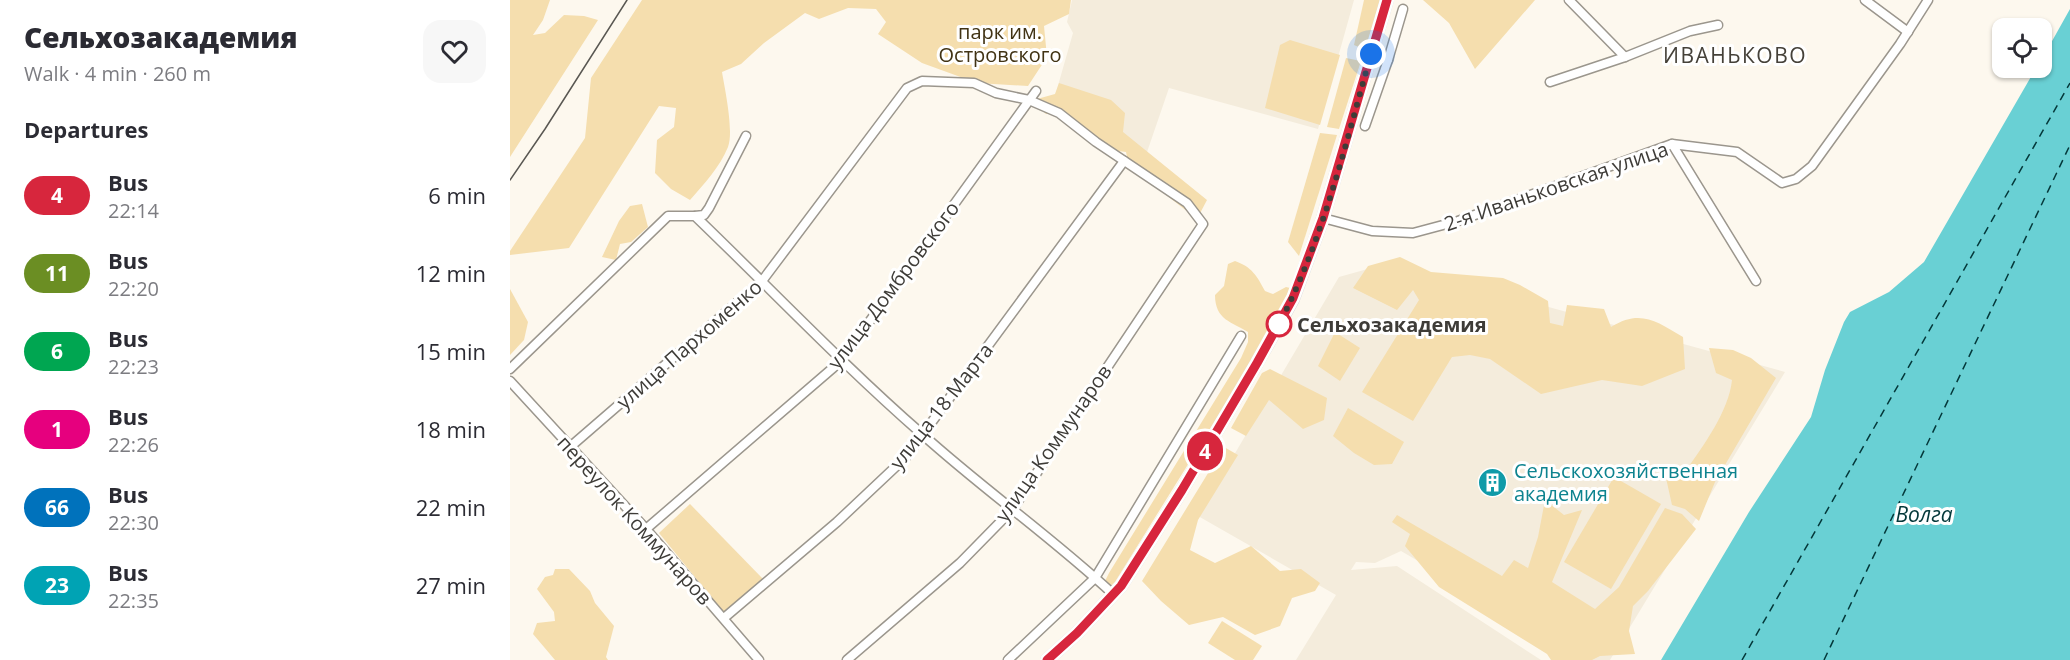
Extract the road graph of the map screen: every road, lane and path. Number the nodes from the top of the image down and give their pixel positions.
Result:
1 (1387, 0) edge
2 (1569, 0) edge
3 (1865, 0) edge
4 (1928, 0) edge
5 (1403, 9) dead end
6 (1718, 25) dead end
7 (1908, 32) junction
8 (1371, 54) junction
9 (1625, 57) junction
10 (1388, 60) junction
11 (1550, 82) dead end
12 (1036, 91) dead end
13 (1029, 100) junction
14 (1365, 126) dead end
15 (746, 136) dead end
16 (1672, 144) junction
17 (1124, 161) junction
18 (695, 216) junction
19 (1323, 218) junction
20 (762, 281) junction
21 (1756, 281) dead end
22 (1241, 336) dead end
23 (841, 361) junction
24 (510, 369) edge
25 (510, 381) edge
26 (923, 436) junction
27 (570, 447) junction
28 (1012, 510) junction
29 (646, 529) junction
30 (1095, 578) junction
31 (1114, 596) junction
32 (724, 618) junction
33 (759, 660) edge
34 (847, 660) edge
35 (1008, 660) edge
36 (1047, 660) edge

1 - 8 main road
2 - 9 street
3 - 7 street
4 - 7 street
5 - 10 street
6 - 9 street
7 - 16 street, 2-я Иваньковская улица
8 - 10 street
8 - 19 main road
9 - 11 street
10 - 14 street
12 - 13 street, улица Домбровского
13 - 17 street
13 - 20 street, улица Пархоменко
13 - 23 street, улица Домбровского
15 - 18 street
16 - 19 street, 2-я Иваньковская улица
16 - 21 street
17 - 26 street, улица 18 Марта
17 - 28 street, улица Коммунаров
18 - 20 street
18 - 24 street
19 - 31 main road
20 - 23 street
20 - 27 street, улица Пархоменко
22 - 30 street
23 - 26 street
23 - 29 street, улица Домбровского
25 - 27 street, переулок Коммунаров
26 - 28 street
26 - 32 street, улица 18 Марта
27 - 29 street, переулок Коммунаров
28 - 30 street
28 - 34 street, улица Коммунаров
29 - 32 street, переулок Коммунаров
30 - 31 street
30 - 35 street
31 - 36 main road
32 - 33 street, переулок Коммунаров

